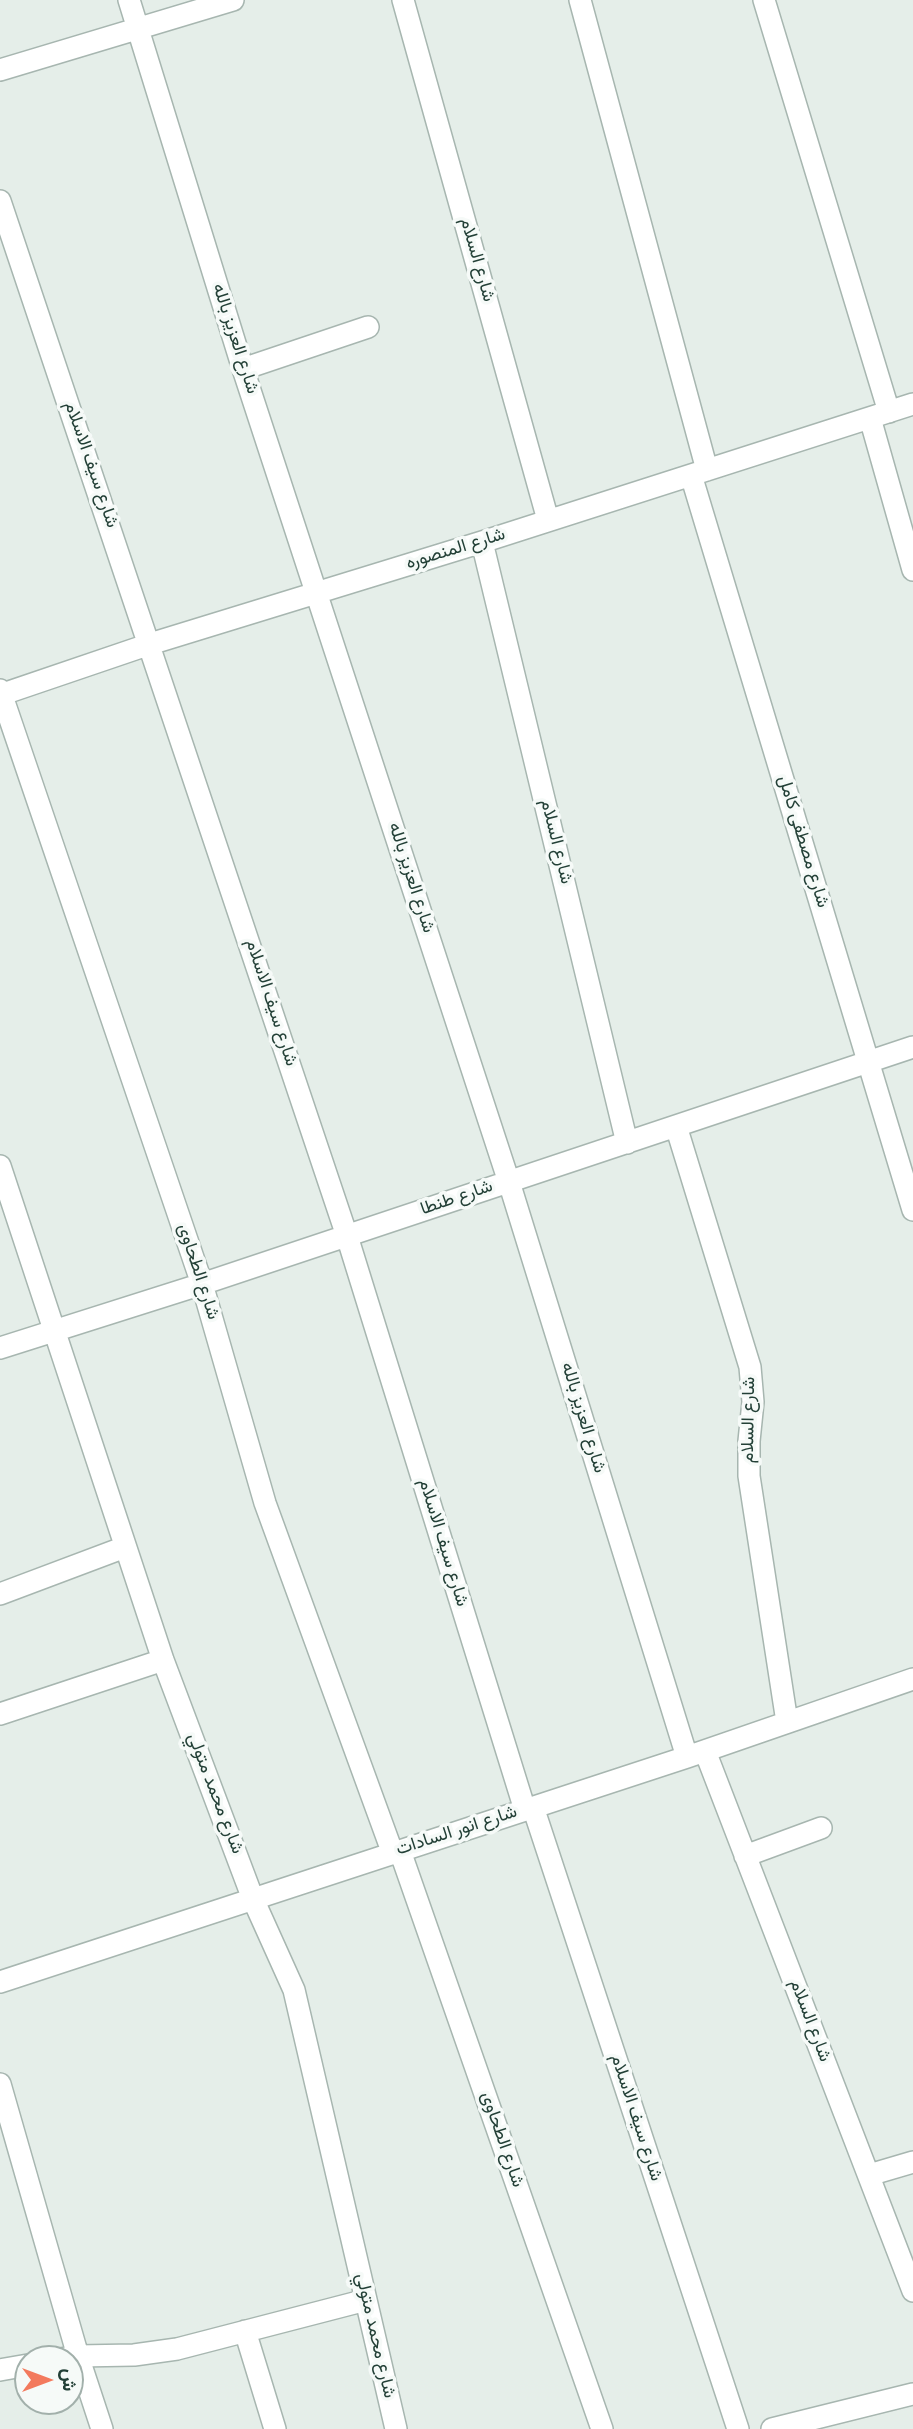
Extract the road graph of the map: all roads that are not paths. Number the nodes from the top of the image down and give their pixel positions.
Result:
1 (129, 0) edge
2 (233, 0) edge
3 (403, 0) edge
4 (580, 0) edge
5 (764, 0) edge
6 (136, 30) junction
7 (0, 70) edge
8 (0, 201) edge
9 (368, 327) dead end
10 (243, 369) junction
11 (913, 404) edge
12 (879, 415) junction
13 (699, 472) junction
14 (548, 520) junction
15 (482, 542) junction
16 (913, 570) edge
17 (316, 593) junction
18 (150, 644) junction
19 (1, 693) edge
20 (913, 1047) edge
21 (869, 1062) junction
22 (676, 1126) junction
23 (627, 1143) junction
24 (0, 1167) edge
25 (509, 1182) junction
26 (913, 1210) edge
27 (347, 1236) junction
28 (202, 1284) junction
29 (55, 1330) junction
30 (0, 1348) edge
31 (125, 1547) junction
32 (0, 1594) edge
33 (163, 1660) junction
34 (913, 1679) edge
35 (0, 1714) edge
36 (787, 1723) junction
37 (696, 1754) junction
38 (529, 1809) junction
39 (821, 1828) dead end
40 (396, 1852) junction
41 (745, 1856) junction
42 (253, 1899) junction
43 (0, 1982) edge
44 (0, 2084) edge
45 (913, 2162) edge
46 (869, 2175) junction
47 (913, 2291) edge
48 (366, 2300) junction
49 (245, 2331) junction
50 (66, 2345) edge
51 (84, 2357) edge
52 (84, 2390) edge
53 (913, 2394) edge
54 (102, 2429) edge
55 (275, 2429) edge
56 (396, 2429) edge
57 (602, 2429) edge
58 (738, 2429) edge
59 (772, 2429) edge

1 - 6 street, شارع العزيز بالله
2 - 6 street
3 - 14 street, شارع السلام
4 - 13 street, شارع مصطفى كامل
5 - 12 street
6 - 7 street
6 - 10 street, شارع العزيز بالله
8 - 18 street, شارع سيف الاسلام
9 - 10 street
10 - 17 street, شارع العزيز بالله
11 - 12 street, شارع المنصوره
12 - 13 street, شارع المنصوره
12 - 16 street
13 - 14 street, شارع المنصوره
13 - 21 street, شارع مصطفى كامل
14 - 15 street, شارع المنصوره
15 - 17 street, شارع المنصوره
15 - 23 street, شارع السلام
17 - 18 street, شارع المنصوره
17 - 25 street, شارع العزيز بالله
18 - 19 street, شارع المنصوره
18 - 27 street, شارع سيف الاسلام
19 - 28 street, شارع الطحاوى
20 - 21 street, شارع طنطا
21 - 22 street, شارع طنطا
21 - 26 street, شارع مصطفى كامل
22 - 23 street, شارع طنطا
22 - 36 street, شارع السلام
23 - 25 street, شارع طنطا
24 - 29 street, شارع محمد متولي
25 - 27 street, شارع طنطا
25 - 37 street, شارع العزيز بالله
27 - 28 street, شارع طنطا
27 - 38 street, شارع سيف الاسلام
28 - 29 street, شارع طنطا
28 - 40 street, شارع الطحاوى
29 - 30 street, شارع طنطا
29 - 31 street, شارع محمد متولي
31 - 32 street
31 - 33 street, شارع محمد متولي
33 - 35 street
33 - 42 street, شارع محمد متولي
34 - 36 street, شارع انور السادات
36 - 37 street, شارع انور السادات
37 - 38 street, شارع انور السادات
37 - 41 street, شارع السلام
38 - 40 street, شارع انور السادات
38 - 58 street, شارع سيف الاسلام
39 - 41 street
40 - 42 street, شارع انور السادات
40 - 57 street, شارع الطحاوى
41 - 46 street, شارع السلام
42 - 43 street, شارع انور السادات
42 - 48 street, شارع محمد متولي
44 - 50 street
45 - 46 street
46 - 47 street, شارع السلام
48 - 49 street
48 - 56 street, شارع محمد متولي
49 - 51 street
49 - 55 street
52 - 54 street
53 - 59 street

